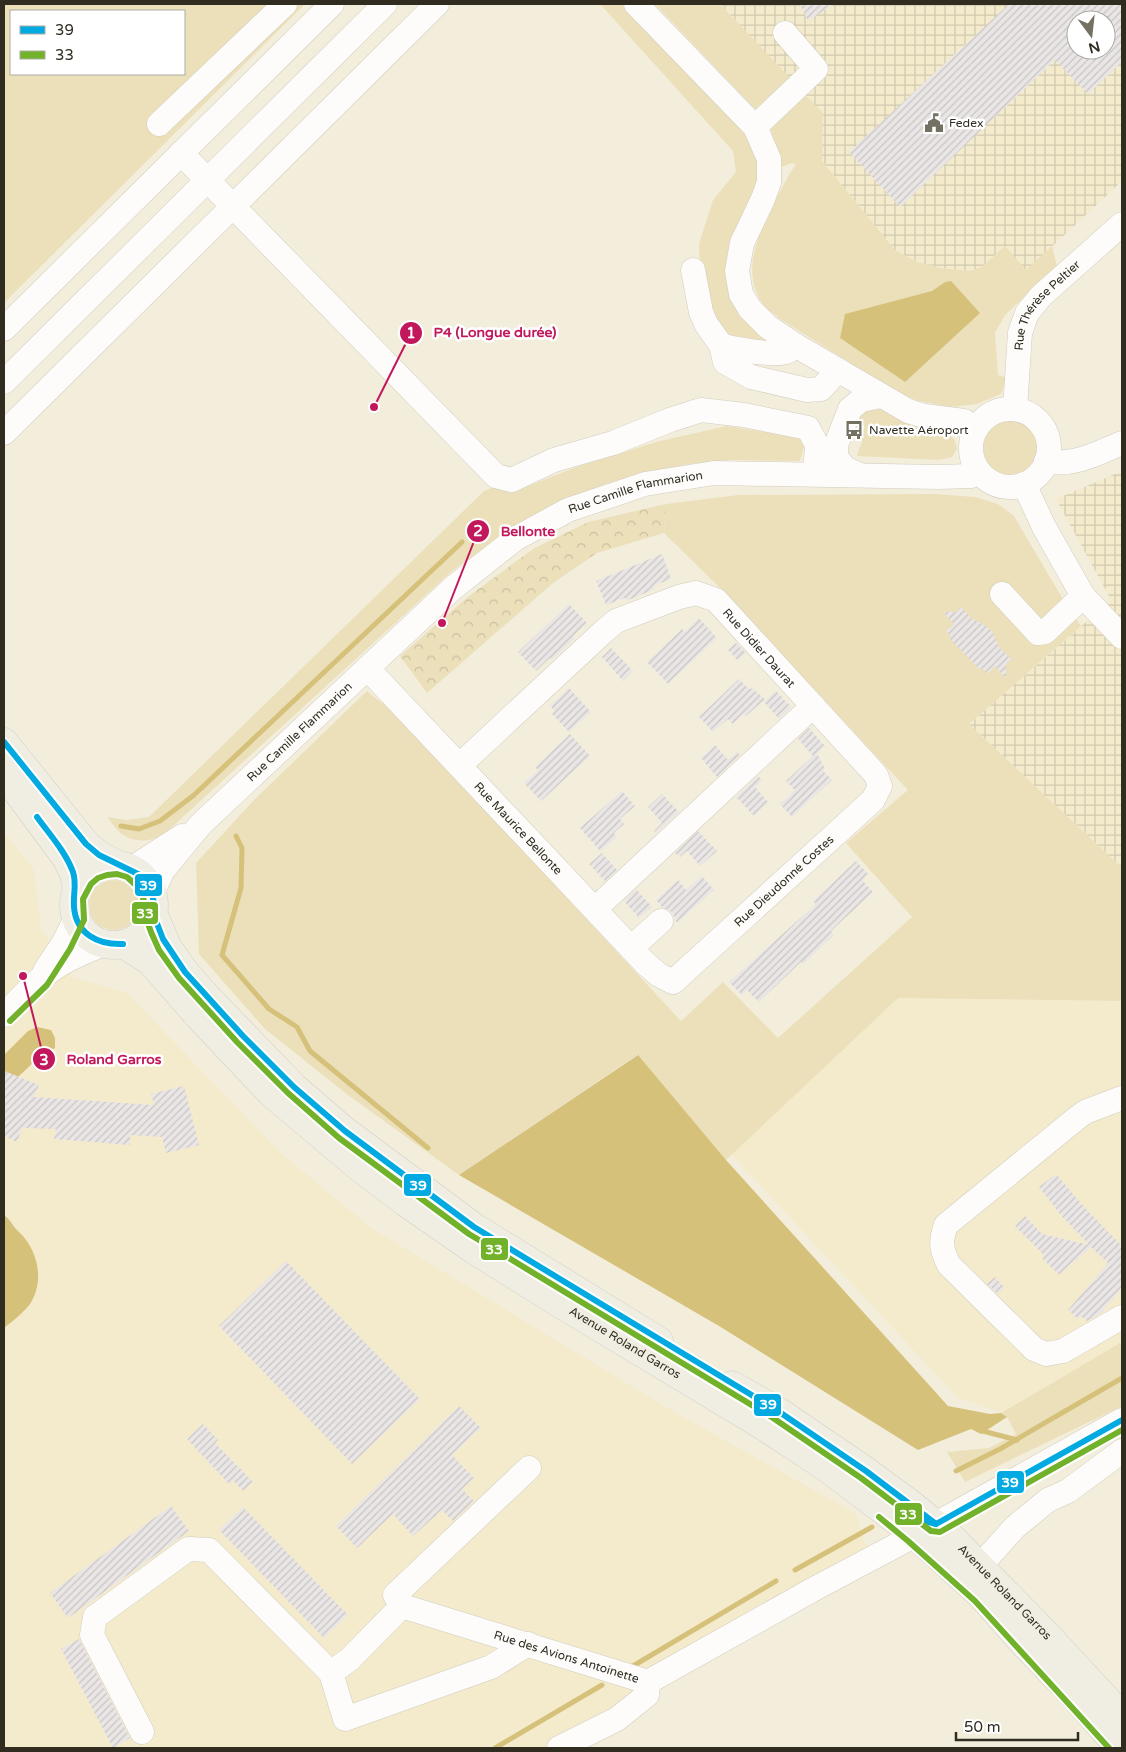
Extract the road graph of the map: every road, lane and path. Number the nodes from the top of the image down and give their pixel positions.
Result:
1 (285, 4) edge
2 (332, 4) edge
3 (385, 4) edge
4 (437, 4) edge
5 (636, 4) edge
6 (785, 33) dead end
7 (159, 124) dead end
8 (755, 127) junction
9 (181, 153) junction
10 (208, 180) junction
11 (232, 206) junction
12 (1122, 224) edge
13 (693, 270) dead end
14 (4, 328) edge
15 (721, 344) junction
16 (795, 345) junction
17 (838, 370) junction
18 (4, 382) edge
19 (881, 396) junction
20 (1014, 409) junction
21 (976, 429) junction
22 (4, 433) edge
23 (1122, 443) edge
24 (1046, 461) junction
25 (979, 472) junction
26 (815, 474) junction
27 (860, 475) junction
28 (1024, 484) junction
29 (1002, 594) dead end
30 (1084, 596) junction
31 (1122, 637) edge
32 (368, 668) junction
33 (813, 706) junction
34 (4, 742) edge
35 (460, 765) junction
36 (4, 774) edge
37 (876, 775) joint
38 (201, 824) junction
39 (124, 867) junction
40 (77, 889) junction
41 (153, 903) junction
42 (595, 909) junction
43 (76, 918) junction
44 (661, 921) dead end
45 (114, 944) junction
46 (631, 948) junction
47 (40, 978) junction
48 (674, 982) joint
49 (4, 1015) edge
50 (1122, 1098) edge
51 (1122, 1317) edge
52 (1122, 1420) edge
53 (1122, 1451) edge
54 (529, 1468) dead end
55 (925, 1529) junction
56 (980, 1566) junction
57 (402, 1606) junction
58 (1046, 1634) junction
59 (528, 1644) junction
60 (331, 1673) junction
61 (648, 1682) junction
62 (1122, 1716) edge
63 (142, 1732) dead end
64 (559, 1748) edge
65 (1120, 1748) edge

1 - 7 street
2 - 9 street
3 - 10 street
4 - 11 street
5 - 8 street
6 - 8 street
8 - 16 street
9 - 10 street
9 - 14 street
10 - 11 street
10 - 18 street
11 - 22 street
11 - 26 street
12 - 20 street, Rue Thérèse Peltier
13 - 15 street
15 - 16 street
15 - 17 street
16 - 17 street
17 - 19 street
19 - 21 street
19 - 27 street
20 - 21 street
20 - 24 street
21 - 25 street
23 - 24 street
24 - 28 street
25 - 27 street, Rue Camille Flammarion
25 - 28 street
26 - 27 street, Rue Camille Flammarion
26 - 32 street, Rue Camille Flammarion
28 - 30 street
29 - 30 street
30 - 31 street
32 - 35 street, Rue Maurice Bellonte
32 - 38 street, Rue Camille Flammarion
33 - 35 street, Rue Didier Daurat
33 - 37 street, Rue Didier Daurat
33 - 42 street
34 - 39 main road
35 - 42 street, Rue Maurice Bellonte
36 - 40 main road
37 - 48 street, Rue Dieudonné Costes
38 - 39 street, Rue Camille Flammarion
38 - 41 street, Rue Camille Flammarion
39 - 40 main road
39 - 41 main road
40 - 43 main road
41 - 45 main road
41 - 55 main road, Avenue Roland Garros
42 - 46 street, Rue Maurice Bellonte
43 - 45 main road
43 - 47 street
44 - 46 street
45 - 47 street
45 - 55 main road, Avenue Roland Garros
46 - 48 street, Rue Maurice Bellonte
47 - 49 street
50 - 51 street
52 - 55 street, Rue des Avions Antoinette
53 - 56 street
54 - 57 street
55 - 56 main road, Avenue Roland Garros
55 - 58 street
55 - 61 street, Rue des Avions Antoinette
55 - 65 main road, Avenue Roland Garros
56 - 58 main road, Avenue Roland Garros
57 - 59 street, Rue des Avions Antoinette
57 - 60 street
58 - 62 main road, Avenue Roland Garros
59 - 60 street
59 - 61 street, Rue des Avions Antoinette
60 - 63 street
61 - 64 street

